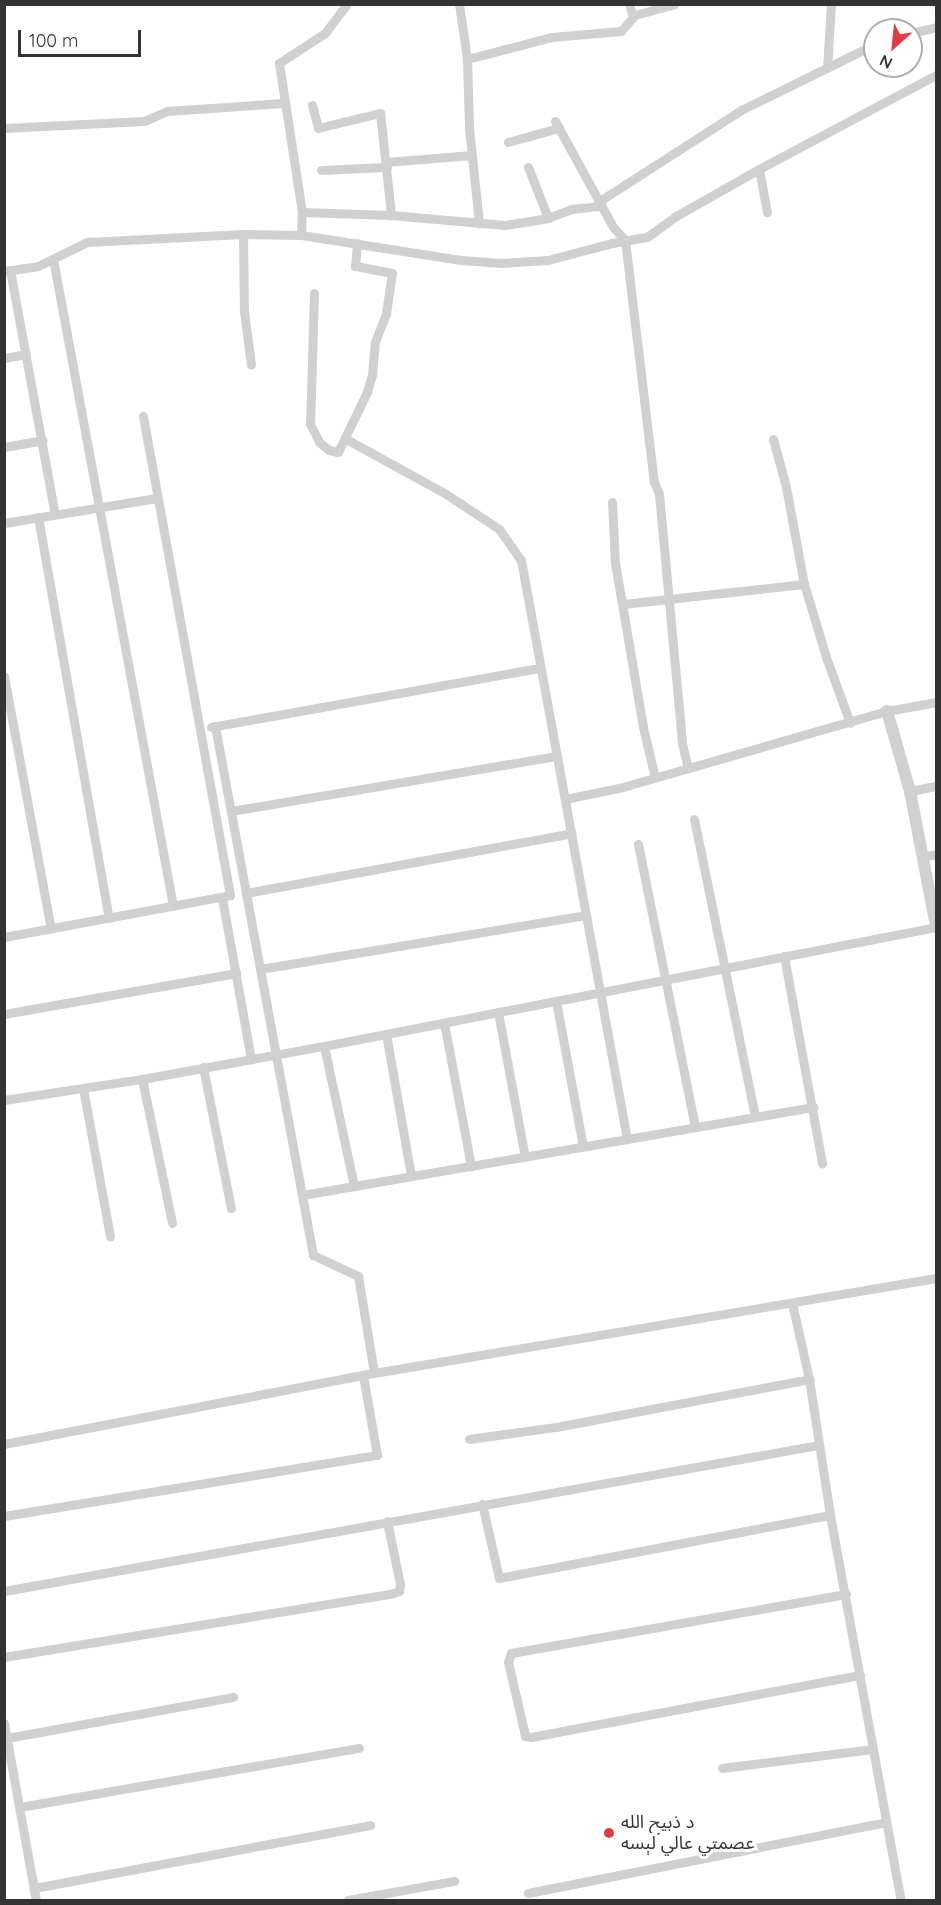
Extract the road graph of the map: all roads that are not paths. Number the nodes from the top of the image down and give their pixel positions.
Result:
1 (347, 4) edge
2 (459, 4) edge
3 (629, 4) edge
4 (675, 4) edge
5 (831, 4) edge
6 (633, 17) junction
7 (863, 50) edge
8 (467, 59) junction
9 (827, 68) junction
10 (936, 75) edge
11 (283, 103) junction
12 (312, 105) dead end
13 (4, 128) edge
14 (508, 142) dead end
15 (472, 155) junction
16 (386, 165) junction
17 (528, 167) dead end
18 (759, 169) junction
19 (321, 170) dead end
20 (600, 204) junction
21 (302, 212) junction
22 (767, 212) dead end
23 (391, 215) junction
24 (548, 218) junction
25 (479, 223) junction
26 (243, 234) junction
27 (301, 236) junction
28 (625, 240) junction
29 (357, 243) junction
30 (53, 259) junction
31 (7, 271) edge
32 (314, 293) dead end
33 (26, 354) junction
34 (4, 358) edge
35 (251, 365) dead end
36 (143, 416) dead end
37 (773, 439) dead end
38 (42, 440) junction
39 (346, 440) junction
40 (4, 447) edge
41 (158, 498) junction
42 (612, 502) dead end
43 (100, 508) junction
44 (55, 514) junction
45 (38, 517) junction
46 (4, 523) edge
47 (804, 584) junction
48 (669, 599) junction
49 (623, 604) junction
50 (540, 668) junction
51 (4, 676) edge
52 (936, 702) edge
53 (887, 711) junction
54 (850, 723) junction
55 (215, 726) junction
56 (200, 729) junction
57 (555, 756) junction
58 (688, 768) junction
59 (655, 778) junction
60 (936, 786) edge
61 (910, 791) junction
62 (565, 799) junction
63 (231, 811) junction
64 (694, 819) dead end
65 (572, 833) junction
66 (639, 844) dead end
67 (936, 854) edge
68 (922, 857) junction
69 (246, 893) junction
70 (222, 898) junction
71 (173, 906) junction
72 (586, 915) junction
73 (109, 918) junction
74 (936, 926) edge
75 (51, 929) junction
76 (4, 937) edge
77 (784, 956) junction
78 (725, 968) junction
79 (260, 969) junction
80 (236, 973) junction
81 (664, 980) junction
82 (602, 992) junction
83 (556, 1001) junction
84 (498, 1012) junction
85 (4, 1014) edge
86 (444, 1023) junction
87 (386, 1034) junction
88 (324, 1046) junction
89 (276, 1054) junction
90 (251, 1059) junction
91 (203, 1067) junction
92 (142, 1079) junction
93 (83, 1088) junction
94 (4, 1100) edge
95 (813, 1107) junction
96 (755, 1117) junction
97 (695, 1128) junction
98 (627, 1139) junction
99 (583, 1147) junction
100 (525, 1157) junction
101 (822, 1164) dead end
102 (471, 1166) junction
103 (411, 1176) junction
104 (354, 1186) junction
105 (302, 1195) junction
106 (231, 1208) dead end
107 (172, 1223) dead end
108 (110, 1237) dead end
109 (936, 1278) edge
110 (792, 1304) junction
111 (374, 1373) junction
112 (363, 1376) junction
113 (809, 1379) junction
114 (469, 1439) dead end
115 (4, 1444) edge
116 (819, 1445) junction
117 (482, 1504) junction
118 (830, 1515) junction
119 (4, 1516) edge
120 (387, 1521) junction
121 (4, 1591) edge
122 (846, 1594) junction
123 (4, 1657) edge
124 (860, 1675) junction
125 (233, 1697) dead end
126 (4, 1723) edge
127 (7, 1738) junction
128 (359, 1748) dead end
129 (873, 1749) junction
130 (723, 1768) dead end
131 (20, 1807) junction
132 (886, 1822) junction
133 (370, 1826) dead end
134 (454, 1881) dead end
135 (34, 1888) junction
136 (528, 1893) dead end
137 (36, 1900) edge
138 (348, 1900) edge
139 (901, 1900) edge

1 - 11 street
2 - 8 street
3 - 6 street
4 - 6 street
5 - 9 street
6 - 8 street
7 - 9 street
8 - 15 street
9 - 20 street
10 - 18 street
11 - 13 street
11 - 21 street
12 - 16 street
14 - 20 street
15 - 16 street
15 - 25 street
16 - 19 street
16 - 23 street
17 - 24 street
18 - 22 street
18 - 28 street
20 - 24 street
20 - 28 street
21 - 23 street
21 - 27 street
23 - 25 street
24 - 25 street
26 - 27 street
26 - 30 street
26 - 35 street
27 - 29 street
28 - 29 street
28 - 48 street
29 - 39 street
30 - 31 street
30 - 43 street
31 - 33 street
32 - 39 street
33 - 34 street
33 - 38 street
36 - 41 street
37 - 47 street
38 - 40 street
38 - 44 street
39 - 50 street
41 - 43 street
41 - 56 street
42 - 49 street
43 - 44 street
43 - 71 street
44 - 45 street
45 - 46 street
45 - 73 street
47 - 48 street
47 - 54 street
48 - 49 street
48 - 58 street
49 - 59 street
50 - 55 street
50 - 57 street
51 - 75 street
52 - 53 street
53 - 54 street
53 - 61 street
54 - 58 street
55 - 56 street
55 - 63 street
56 - 70 street
57 - 62 street
57 - 63 street
58 - 59 street
59 - 62 street
60 - 61 street
61 - 68 street
62 - 65 street
63 - 69 street
64 - 78 street
65 - 69 street
65 - 72 street
66 - 81 street
67 - 68 street
68 - 74 street
69 - 79 street
70 - 71 street
70 - 80 street
71 - 73 street
72 - 79 street
72 - 82 street
73 - 75 street
74 - 77 street
75 - 76 street
77 - 78 street
77 - 95 street
78 - 81 street
78 - 96 street
79 - 89 street
80 - 85 street
80 - 90 street
81 - 82 street
81 - 97 street
82 - 83 street
82 - 98 street
83 - 84 street
83 - 99 street
84 - 86 street
84 - 100 street
86 - 87 street
86 - 102 street
87 - 88 street
87 - 103 street
88 - 89 street
88 - 104 street
89 - 90 street
89 - 105 street
90 - 91 street
91 - 92 street
91 - 106 street
92 - 93 street
92 - 107 street
93 - 94 street
93 - 108 street
95 - 96 street
95 - 101 street
96 - 97 street
97 - 98 street
98 - 99 street
99 - 100 street
100 - 102 street
102 - 103 street
103 - 104 street
104 - 105 street
105 - 111 street
109 - 110 street
110 - 111 street
110 - 113 street
111 - 112 street
112 - 115 street
112 - 119 street
113 - 114 street
113 - 116 street
116 - 117 street
116 - 118 street
117 - 118 street
117 - 120 street
118 - 122 street
120 - 121 street
120 - 123 street
122 - 124 street
122 - 124 street
124 - 129 street
125 - 127 street
126 - 127 street
127 - 131 street
128 - 131 street
129 - 130 street
129 - 132 street
131 - 135 street
132 - 136 street
132 - 139 street
133 - 135 street
134 - 138 street
135 - 137 street

